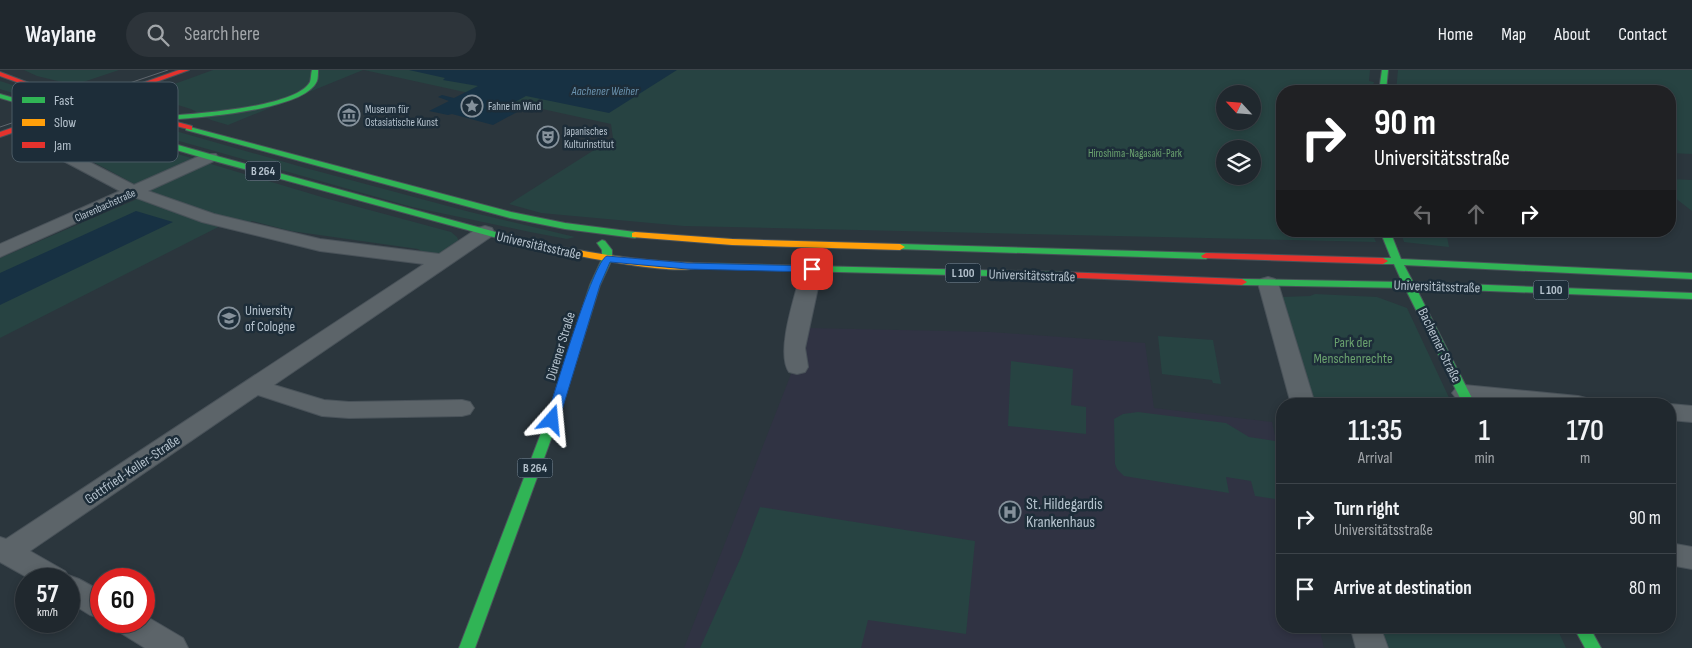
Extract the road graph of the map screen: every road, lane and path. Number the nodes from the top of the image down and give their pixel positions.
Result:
1 (186, 70) edge
2 (315, 70) edge
3 (1385, 70) edge
4 (0, 74) edge
5 (22, 82) edge
6 (152, 82) edge
7 (1384, 85) edge
8 (0, 96) edge
9 (12, 100) edge
10 (178, 117) edge
11 (178, 124) edge
12 (12, 131) edge
13 (0, 135) edge
14 (178, 148) edge
15 (210, 157) junction
16 (78, 162) edge
17 (135, 192) junction
18 (585, 230) junction
19 (485, 232) junction
20 (503, 237) junction
21 (1388, 237) edge
22 (670, 240) junction
23 (550, 249) junction
24 (0, 251) edge
25 (1134, 252) junction
26 (607, 259) junction
27 (443, 260) junction
28 (556, 261) dead end
29 (1398, 261) junction
30 (812, 269) junction
31 (584, 276) dead end
32 (1692, 276) edge
33 (1133, 277) junction
34 (1268, 284) junction
35 (595, 285) junction
36 (1411, 285) junction
37 (1692, 296) edge
38 (797, 367) dead end
39 (257, 387) junction
40 (1300, 398) edge
41 (1467, 398) edge
42 (462, 408) dead end
43 (1676, 413) edge
44 (1692, 414) edge
45 (4, 550) edge
46 (1676, 555) edge
47 (1692, 558) edge
48 (36, 568) edge
49 (144, 633) edge
50 (1368, 633) edge
51 (1586, 633) edge
52 (161, 645) edge
53 (467, 648) edge
54 (1372, 648) edge
55 (1593, 648) edge

1 - 6 main road
2 - 10 main road, B 264
3 - 7 main road
4 - 5 main road
8 - 9 main road
11 - 18 main road, Universitätsstraße / B 264
12 - 13 main road
14 - 15 main road, Universitätsstraße / B 264
15 - 17 street, Clarenbachstraße
15 - 19 main road, Universitätsstraße / B 264
16 - 17 street
17 - 24 street, Clarenbachstraße
17 - 27 street
18 - 22 main road, Universitätsstraße / L 100
18 - 23 main road, B 264
18 - 26 main road, B 264
19 - 20 main road, Universitätsstraße / B 264
19 - 27 street, Gottfried-Keller-Straße
20 - 23 main road, Universitätsstraße / B 264
20 - 28 main road, B 264
21 - 29 main road, Bachemer Straße
22 - 25 main road, Universitätsstraße / L 100
22 - 26 main road
23 - 26 main road, Universitätsstraße / B 264
25 - 29 main road, Universitätsstraße / L 100
25 - 33 main road
26 - 30 main road, Universitätsstraße / L 100
26 - 35 main road, Dürener Straße / B 264
27 - 39 street, Gottfried-Keller-Straße
29 - 32 main road, Universitätsstraße / L 100
29 - 36 main road, Bachemer Straße
30 - 33 main road, Universitätsstraße / L 100
30 - 38 street
31 - 35 main road
33 - 34 main road, Universitätsstraße / L 100
34 - 36 main road, Universitätsstraße / L 100
34 - 40 street
35 - 53 main road, Dürener Straße / B 264
36 - 37 main road, Universitätsstraße / L 100
36 - 41 main road, Bachemer Straße
39 - 42 street
39 - 45 street, Gottfried-Keller-Straße
43 - 44 street
45 - 48 street
46 - 47 street
49 - 52 street
50 - 54 street
51 - 55 main road

